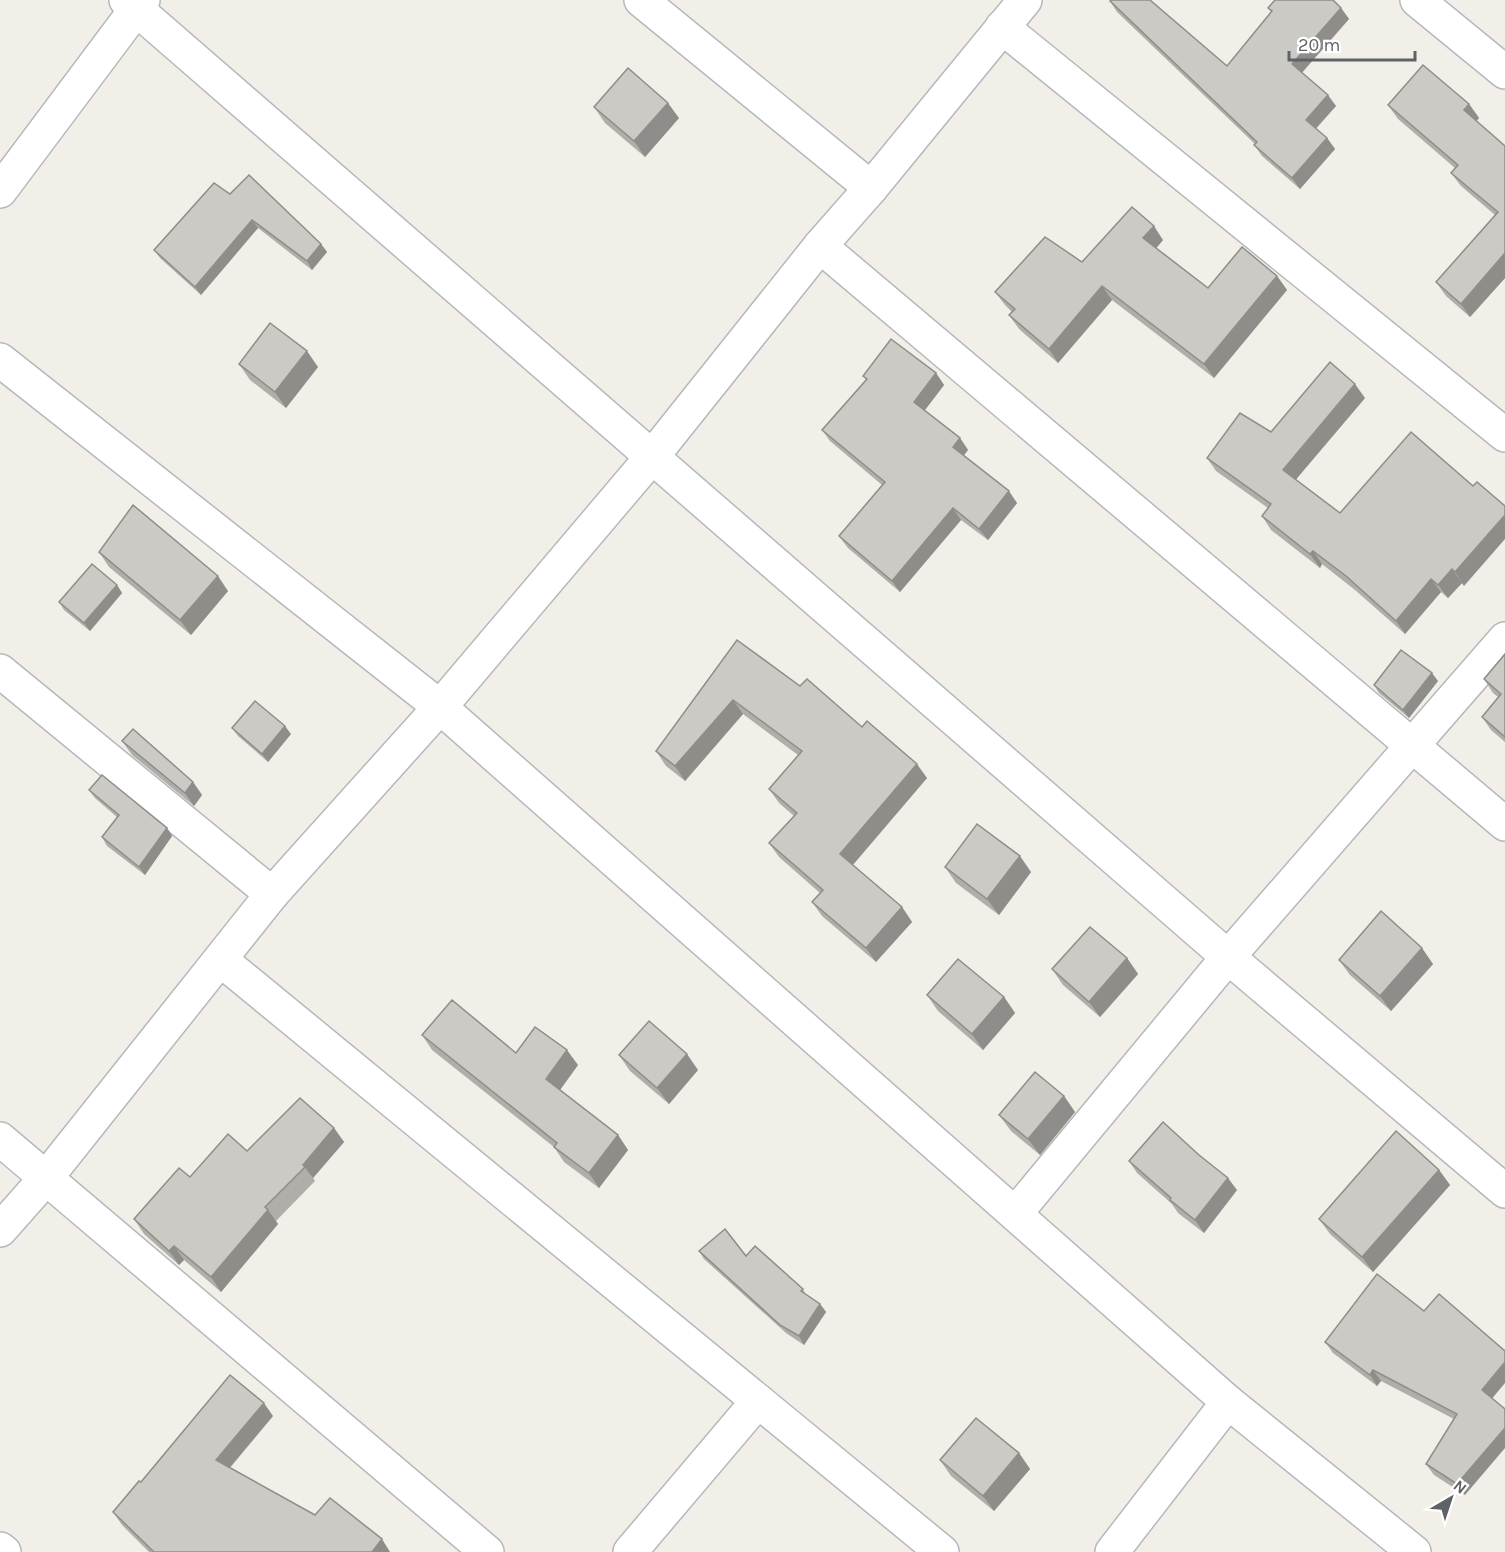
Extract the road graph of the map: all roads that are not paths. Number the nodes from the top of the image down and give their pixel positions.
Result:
1 (641, 0) edge
2 (1025, 0) edge
3 (1417, 0) edge
4 (135, 3) edge
5 (1002, 27) junction
6 (1505, 72) edge
7 (872, 188) junction
8 (0, 191) edge
9 (820, 246) junction
10 (0, 360) edge
11 (1505, 435) edge
12 (651, 458) junction
13 (1505, 639) edge
14 (0, 671) edge
15 (440, 707) junction
16 (1413, 745) junction
17 (1505, 824) edge
18 (272, 894) junction
19 (1228, 957) junction
20 (221, 960) junction
21 (0, 1139) edge
22 (46, 1178) junction
23 (1505, 1191) edge
24 (1015, 1214) junction
25 (0, 1230) edge
26 (758, 1401) junction
27 (1228, 1402) junction
28 (0, 1549) edge
29 (4, 1552) edge
30 (487, 1552) edge
31 (630, 1552) edge
32 (942, 1552) edge
33 (1112, 1552) edge
34 (1414, 1552) edge

1 - 7 street
2 - 5 street
3 - 6 street
4 - 8 street
4 - 12 street
5 - 7 street
5 - 11 street
7 - 9 street
9 - 12 street
9 - 16 street
10 - 15 street
12 - 15 street
12 - 19 street
13 - 16 street
14 - 18 street
15 - 18 street
15 - 24 street
16 - 17 street
16 - 19 street
18 - 20 street
19 - 23 street
19 - 24 street
20 - 22 street
20 - 26 street
21 - 22 street
22 - 25 street
22 - 30 street
24 - 27 street
26 - 31 street
26 - 32 street
27 - 33 street
27 - 34 street
28 - 29 street

